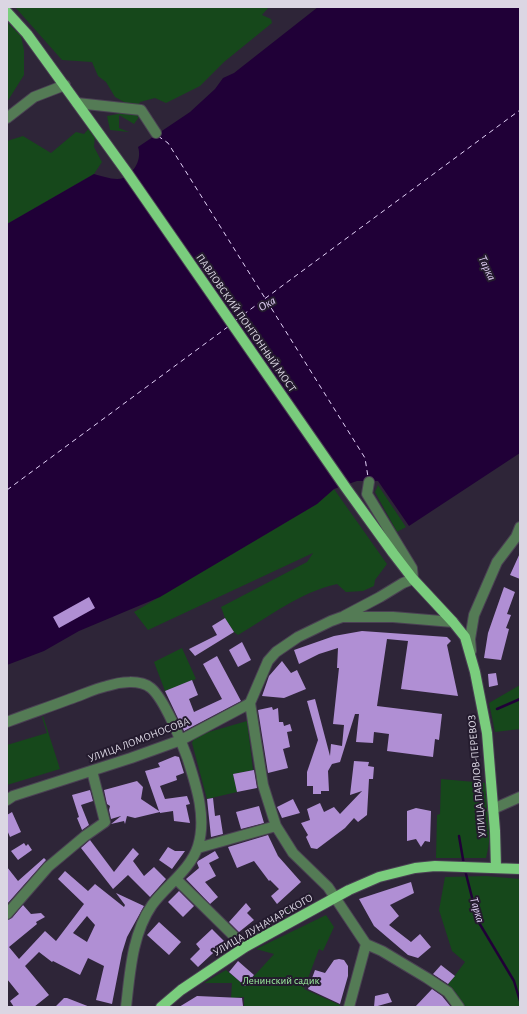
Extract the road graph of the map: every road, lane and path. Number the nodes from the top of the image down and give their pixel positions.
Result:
1 (7, 12) edge
2 (65, 85) junction
3 (77, 103) junction
4 (7, 118) edge
5 (156, 133) dead end
6 (369, 482) dead end
7 (520, 527) edge
8 (412, 579) junction
9 (342, 617) junction
10 (453, 622) junction
11 (472, 659) junction
12 (250, 703) junction
13 (7, 722) edge
14 (181, 740) junction
15 (92, 771) junction
16 (520, 797) edge
17 (7, 800) edge
18 (493, 809) junction
19 (276, 826) junction
20 (198, 848) junction
21 (496, 868) junction
22 (520, 869) edge
23 (176, 879) junction
24 (336, 898) junction
25 (7, 914) edge
26 (366, 944) junction
27 (245, 947) junction
28 (126, 1007) edge
29 (161, 1007) edge
30 (348, 1007) edge
31 (459, 1007) edge

1 - 2 main road, ПАВЛОВСКИЙ ПОНТОННЫЙ МОСТ
2 - 3 main road, ПАВЛОВСКИЙ ПОНТОННЫЙ МОСТ
2 - 4 street
3 - 5 street
3 - 8 main road, ПАВЛОВСКИЙ ПОНТОННЫЙ МОСТ
6 - 8 street
7 - 11 street, УЛИЦА ПАВЛОВ-ПЕРЕВОЗ
8 - 9 street
8 - 10 main road, УЛИЦА ПАВЛОВ-ПЕРЕВОЗ
9 - 10 street
9 - 12 street
10 - 11 main road, УЛИЦА ПАВЛОВ-ПЕРЕВОЗ
11 - 18 main road, УЛИЦА ПАВЛОВ-ПЕРЕВОЗ
12 - 14 street, УЛИЦА ЛОМОНОСОВА
12 - 19 street
13 - 14 street
14 - 15 street, УЛИЦА ЛОМОНОСОВА
14 - 20 street
15 - 17 street, УЛИЦА ЛОМОНОСОВА
15 - 25 street
16 - 18 street
18 - 21 main road, УЛИЦА ПАВЛОВ-ПЕРЕВОЗ
19 - 20 street
19 - 24 street
20 - 23 street
21 - 22 main road, УЛИЦА ЛУНАЧАРСКОГО
21 - 24 main road, УЛИЦА ЛУНАЧАРСКОГО
23 - 27 street
23 - 28 street
24 - 26 street
24 - 27 main road, УЛИЦА ЛУНАЧАРСКОГО
26 - 30 street
26 - 31 street
27 - 29 main road, УЛИЦА ЛУНАЧАРСКОГО

